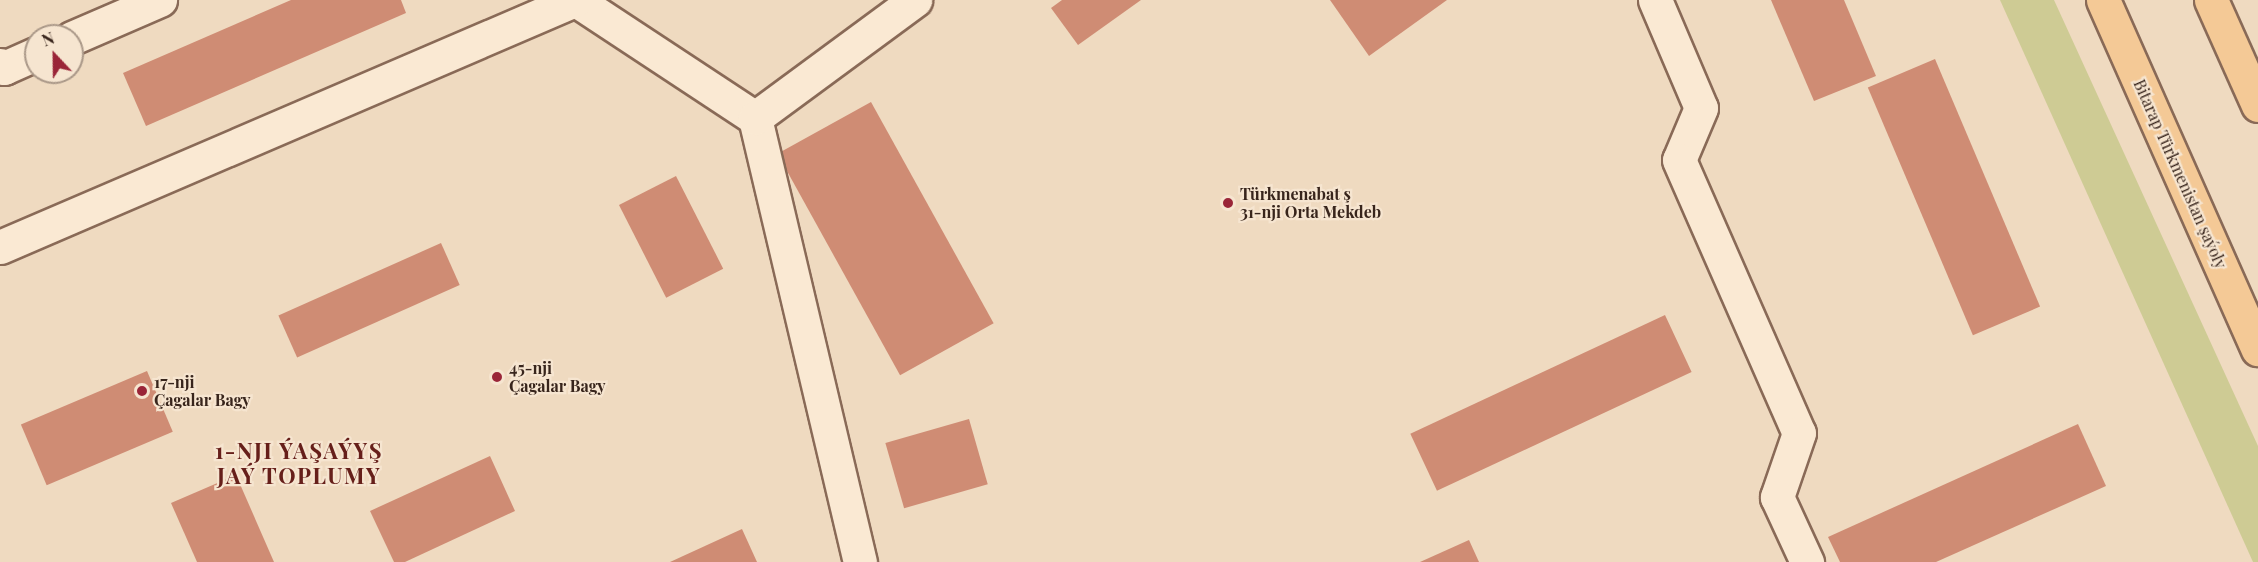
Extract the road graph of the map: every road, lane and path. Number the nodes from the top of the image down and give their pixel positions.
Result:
1 (160, 0) edge
2 (575, 0) edge
3 (915, 0) edge
4 (1655, 0) edge
5 (2103, 0) edge
6 (2211, 0) edge
7 (84, 33) edge
8 (24, 59) edge
9 (0, 65) edge
10 (2258, 105) edge
11 (755, 118) junction
12 (0, 247) edge
13 (2258, 349) edge
14 (860, 562) edge
15 (1807, 562) edge

1 - 7 lane
2 - 11 lane
2 - 12 lane
3 - 11 lane
4 - 15 lane
5 - 13 main road, Bitarap Türkmenistan şaýoly
6 - 10 main road
8 - 9 lane
11 - 14 lane

